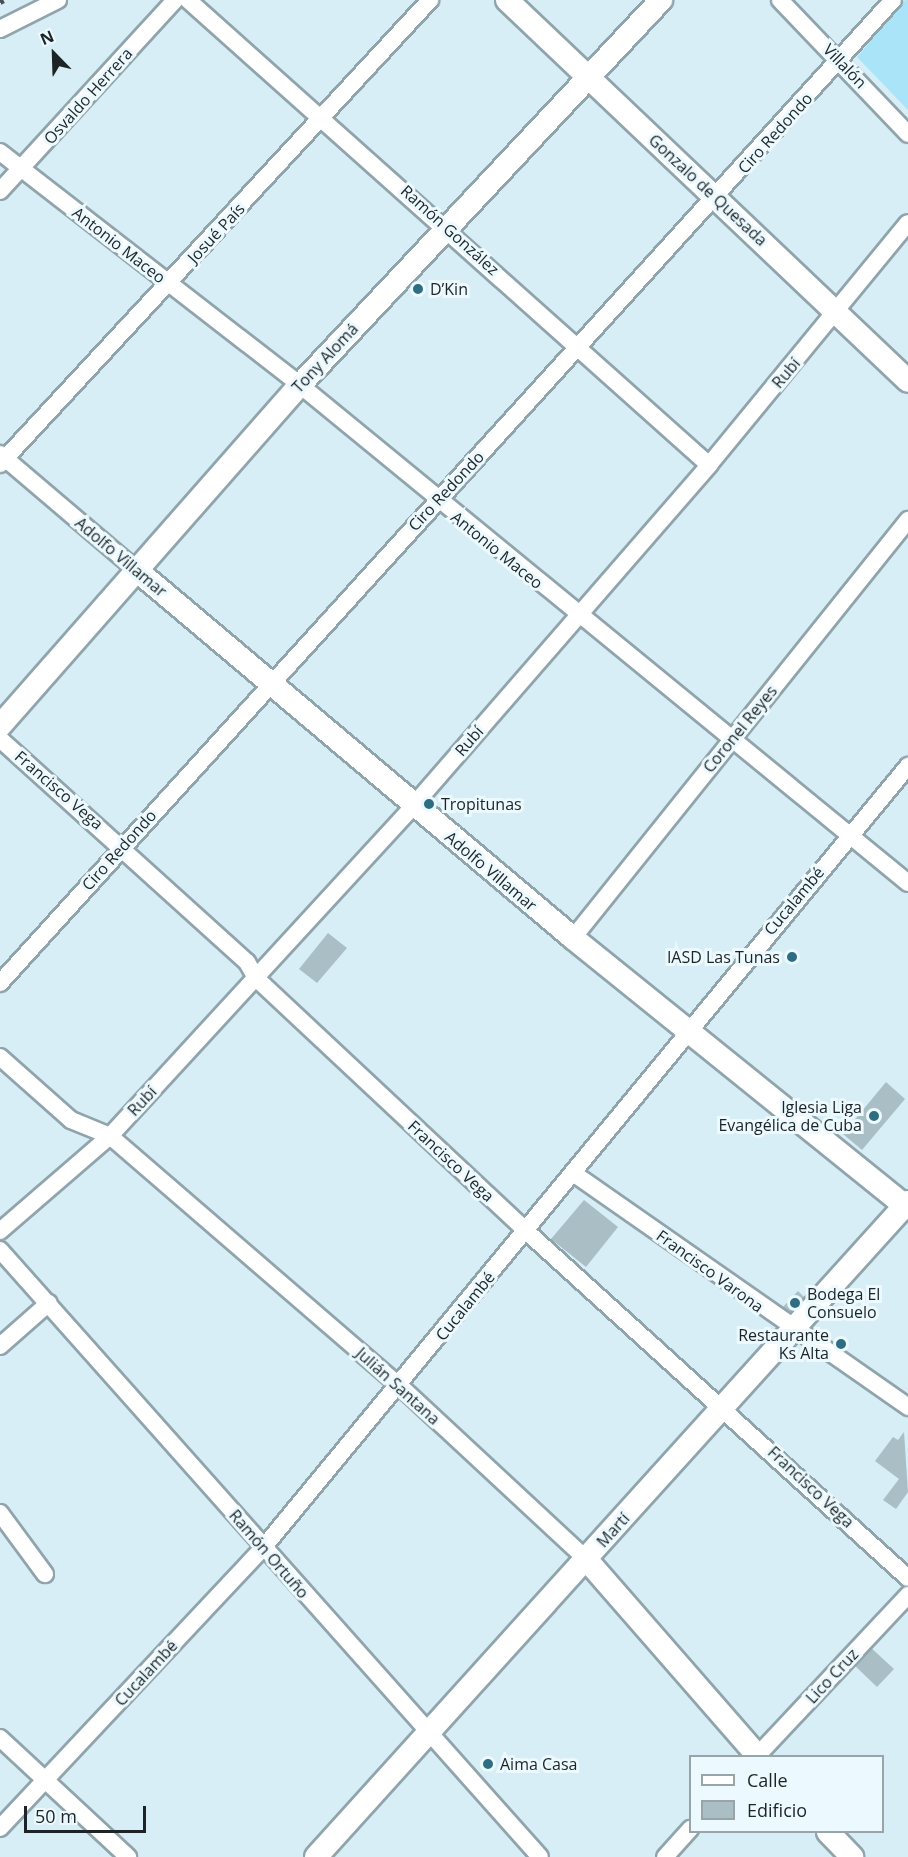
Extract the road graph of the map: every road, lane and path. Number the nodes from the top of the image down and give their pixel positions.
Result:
1 (58, 0) edge
2 (175, 0) edge
3 (188, 0) edge
4 (430, 0) edge
5 (507, 0) edge
6 (661, 0) edge
7 (780, 0) edge
8 (893, 0) edge
9 (0, 28) edge
10 (840, 60) junction
11 (590, 79) junction
12 (324, 117) junction
13 (908, 134) edge
14 (0, 152) edge
15 (21, 169) junction
16 (0, 191) edge
17 (717, 198) junction
18 (908, 223) edge
19 (447, 227) junction
20 (169, 284) junction
21 (839, 310) junction
22 (580, 347) junction
23 (908, 381) edge
24 (300, 385) junction
25 (2, 459) edge
26 (709, 465) junction
27 (436, 501) junction
28 (908, 520) edge
29 (140, 573) junction
30 (577, 615) junction
31 (269, 685) junction
32 (0, 726) edge
33 (0, 739) edge
34 (731, 740) junction
35 (908, 766) edge
36 (413, 806) junction
37 (848, 836) junction
38 (123, 846) junction
39 (908, 883) edge
40 (573, 939) junction
41 (256, 978) junction
42 (0, 983) edge
43 (686, 1031) junction
44 (0, 1057) edge
45 (110, 1136) junction
46 (573, 1173) junction
47 (907, 1205) edge
48 (525, 1230) junction
49 (0, 1231) edge
50 (0, 1250) edge
51 (49, 1303) junction
52 (793, 1330) junction
53 (0, 1346) edge
54 (400, 1386) junction
55 (724, 1406) junction
56 (908, 1407) edge
57 (0, 1513) edge
58 (263, 1548) junction
59 (586, 1559) junction
60 (45, 1574) dead end
61 (908, 1578) edge
62 (908, 1595) edge
63 (427, 1732) junction
64 (0, 1738) edge
65 (757, 1755) edge
66 (759, 1755) edge
67 (45, 1779) junction
68 (0, 1828) edge
69 (689, 1830) edge
70 (829, 1833) edge
71 (128, 1857) edge
72 (316, 1857) edge
73 (540, 1857) edge
74 (665, 1857) edge
75 (852, 1857) edge

1 - 9 street
2 - 15 street, Osvaldo Herrera
3 - 12 street, Ramón González
4 - 12 street, Josué País
5 - 11 street, Gonzalo de Quesada
6 - 11 street, Tony Alomá
7 - 10 street, Villalón
8 - 10 street, Ciro Redondo
10 - 13 street, Villalón
10 - 17 street, Ciro Redondo
11 - 17 street, Gonzalo de Quesada
11 - 19 street, Tony Alomá
12 - 19 street, Ramón González
12 - 20 street, Josué País
14 - 15 street, Antonio Maceo
15 - 16 street, Osvaldo Herrera
15 - 20 street, Antonio Maceo
17 - 21 street, Gonzalo de Quesada
17 - 22 street, Ciro Redondo
18 - 21 street, Rubí
19 - 22 street, Ramón González
19 - 24 street, Tony Alomá
20 - 24 street, Antonio Maceo
20 - 25 street, Josué País
21 - 23 street, Gonzalo de Quesada
21 - 26 street, Rubí
22 - 26 street, Ramón González
22 - 27 street, Ciro Redondo
24 - 27 street, Antonio Maceo
24 - 29 street, Tony Alomá
25 - 29 street, Adolfo Villamar
26 - 30 street, Rubí
27 - 30 street, Antonio Maceo
27 - 31 street, Ciro Redondo
28 - 34 street, Coronel Reyes
29 - 31 street, Adolfo Villamar
29 - 32 street, Tony Alomá
30 - 34 street, Antonio Maceo
30 - 36 street, Rubí
31 - 36 street, Adolfo Villamar
31 - 38 street, Ciro Redondo
33 - 38 street, Francisco Vega
34 - 37 street, Antonio Maceo
34 - 40 street, Coronel Reyes
35 - 37 street, Cucalambé
36 - 40 street, Adolfo Villamar
36 - 41 street, Rubí
37 - 39 street, Antonio Maceo
37 - 43 street, Cucalambé
38 - 41 street, Francisco Vega
38 - 42 street, Ciro Redondo
40 - 43 street, Adolfo Villamar
41 - 45 street, Rubí
41 - 48 street, Francisco Vega
43 - 46 street, Cucalambé
43 - 47 street, Adolfo Villamar
44 - 45 street, Julián Santana
45 - 49 street, Rubí
45 - 54 street, Julián Santana
46 - 48 street, Cucalambé
46 - 52 street, Francisco Varona
47 - 52 street, Martí
48 - 54 street, Cucalambé
48 - 55 street, Francisco Vega
50 - 51 street, Ramón Ortuño
51 - 53 street
51 - 58 street, Ramón Ortuño
52 - 55 street, Martí
52 - 56 street, Francisco Varona
54 - 58 street, Cucalambé
54 - 59 street, Julián Santana
55 - 59 street, Martí
55 - 61 street, Francisco Vega
57 - 60 street
58 - 63 street, Ramón Ortuño
58 - 67 street, Cucalambé
59 - 63 street, Martí
59 - 65 street, Julián Santana
62 - 66 street, Lico Cruz
63 - 72 street, Martí
63 - 73 street, Ramón Ortuño
64 - 67 street
67 - 68 street, Cucalambé
67 - 71 street
69 - 74 street
70 - 75 street

